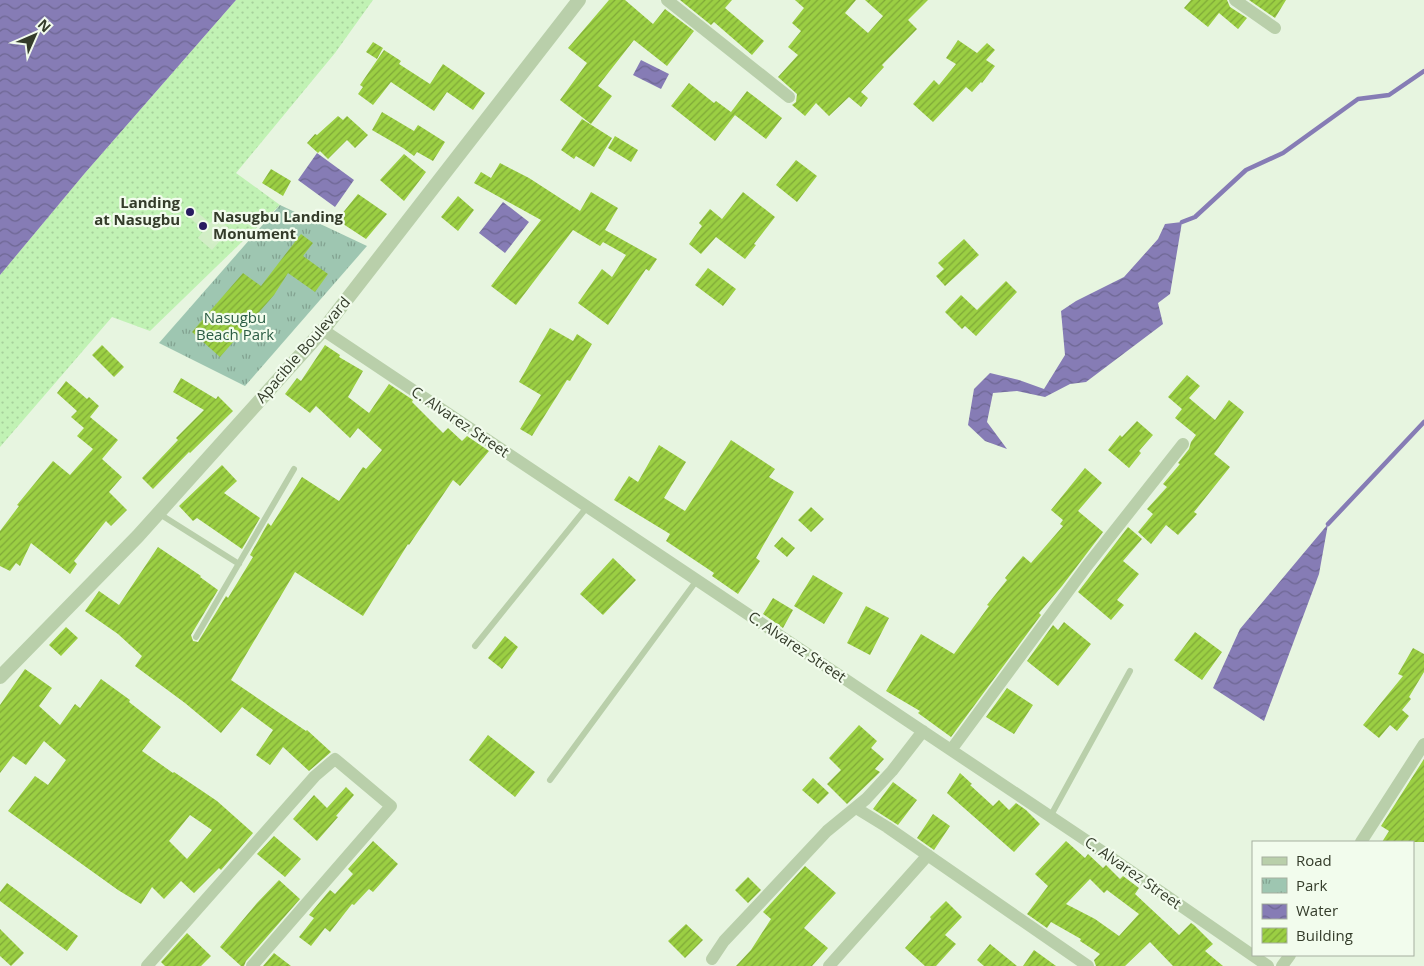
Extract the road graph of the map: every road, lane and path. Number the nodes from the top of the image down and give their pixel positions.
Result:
1 (579, 0) edge
2 (667, 0) edge
3 (1235, 0) edge
4 (1275, 28) dead end
5 (789, 97) dead end
6 (323, 330) junction
7 (1183, 444) dead end
8 (294, 469) dead end
9 (587, 507) junction
10 (158, 513) junction
11 (239, 564) junction
12 (697, 580) junction
13 (196, 637) dead end
14 (475, 646) dead end
15 (1130, 671) dead end
16 (0, 677) edge
17 (923, 731) junction
18 (1424, 744) edge
19 (951, 750) junction
20 (550, 780) dead end
21 (856, 808) junction
22 (1050, 816) junction
23 (1362, 841) edge
24 (928, 855) junction
25 (1252, 955) edge
26 (1253, 956) edge
27 (712, 959) dead end
28 (147, 966) edge
29 (252, 966) edge
30 (829, 966) edge
31 (1088, 966) edge
32 (1268, 966) edge

1 - 6 street, Apacible Boulevard
2 - 5 street
3 - 4 street
6 - 9 street, C. Alvarez Street
6 - 10 street, Apacible Boulevard
7 - 19 street
8 - 11 lane
9 - 12 street, C. Alvarez Street
9 - 14 lane
10 - 11 lane
10 - 16 street, Apacible Boulevard
11 - 13 lane
12 - 17 street, C. Alvarez Street
12 - 20 lane
15 - 22 lane
17 - 19 street, C. Alvarez Street
17 - 21 street
18 - 23 street
19 - 22 street, C. Alvarez Street
21 - 24 street
21 - 27 street
22 - 25 street, C. Alvarez Street
24 - 30 street
24 - 31 street
26 - 32 street, C. Alvarez Street
28 - 29 street

